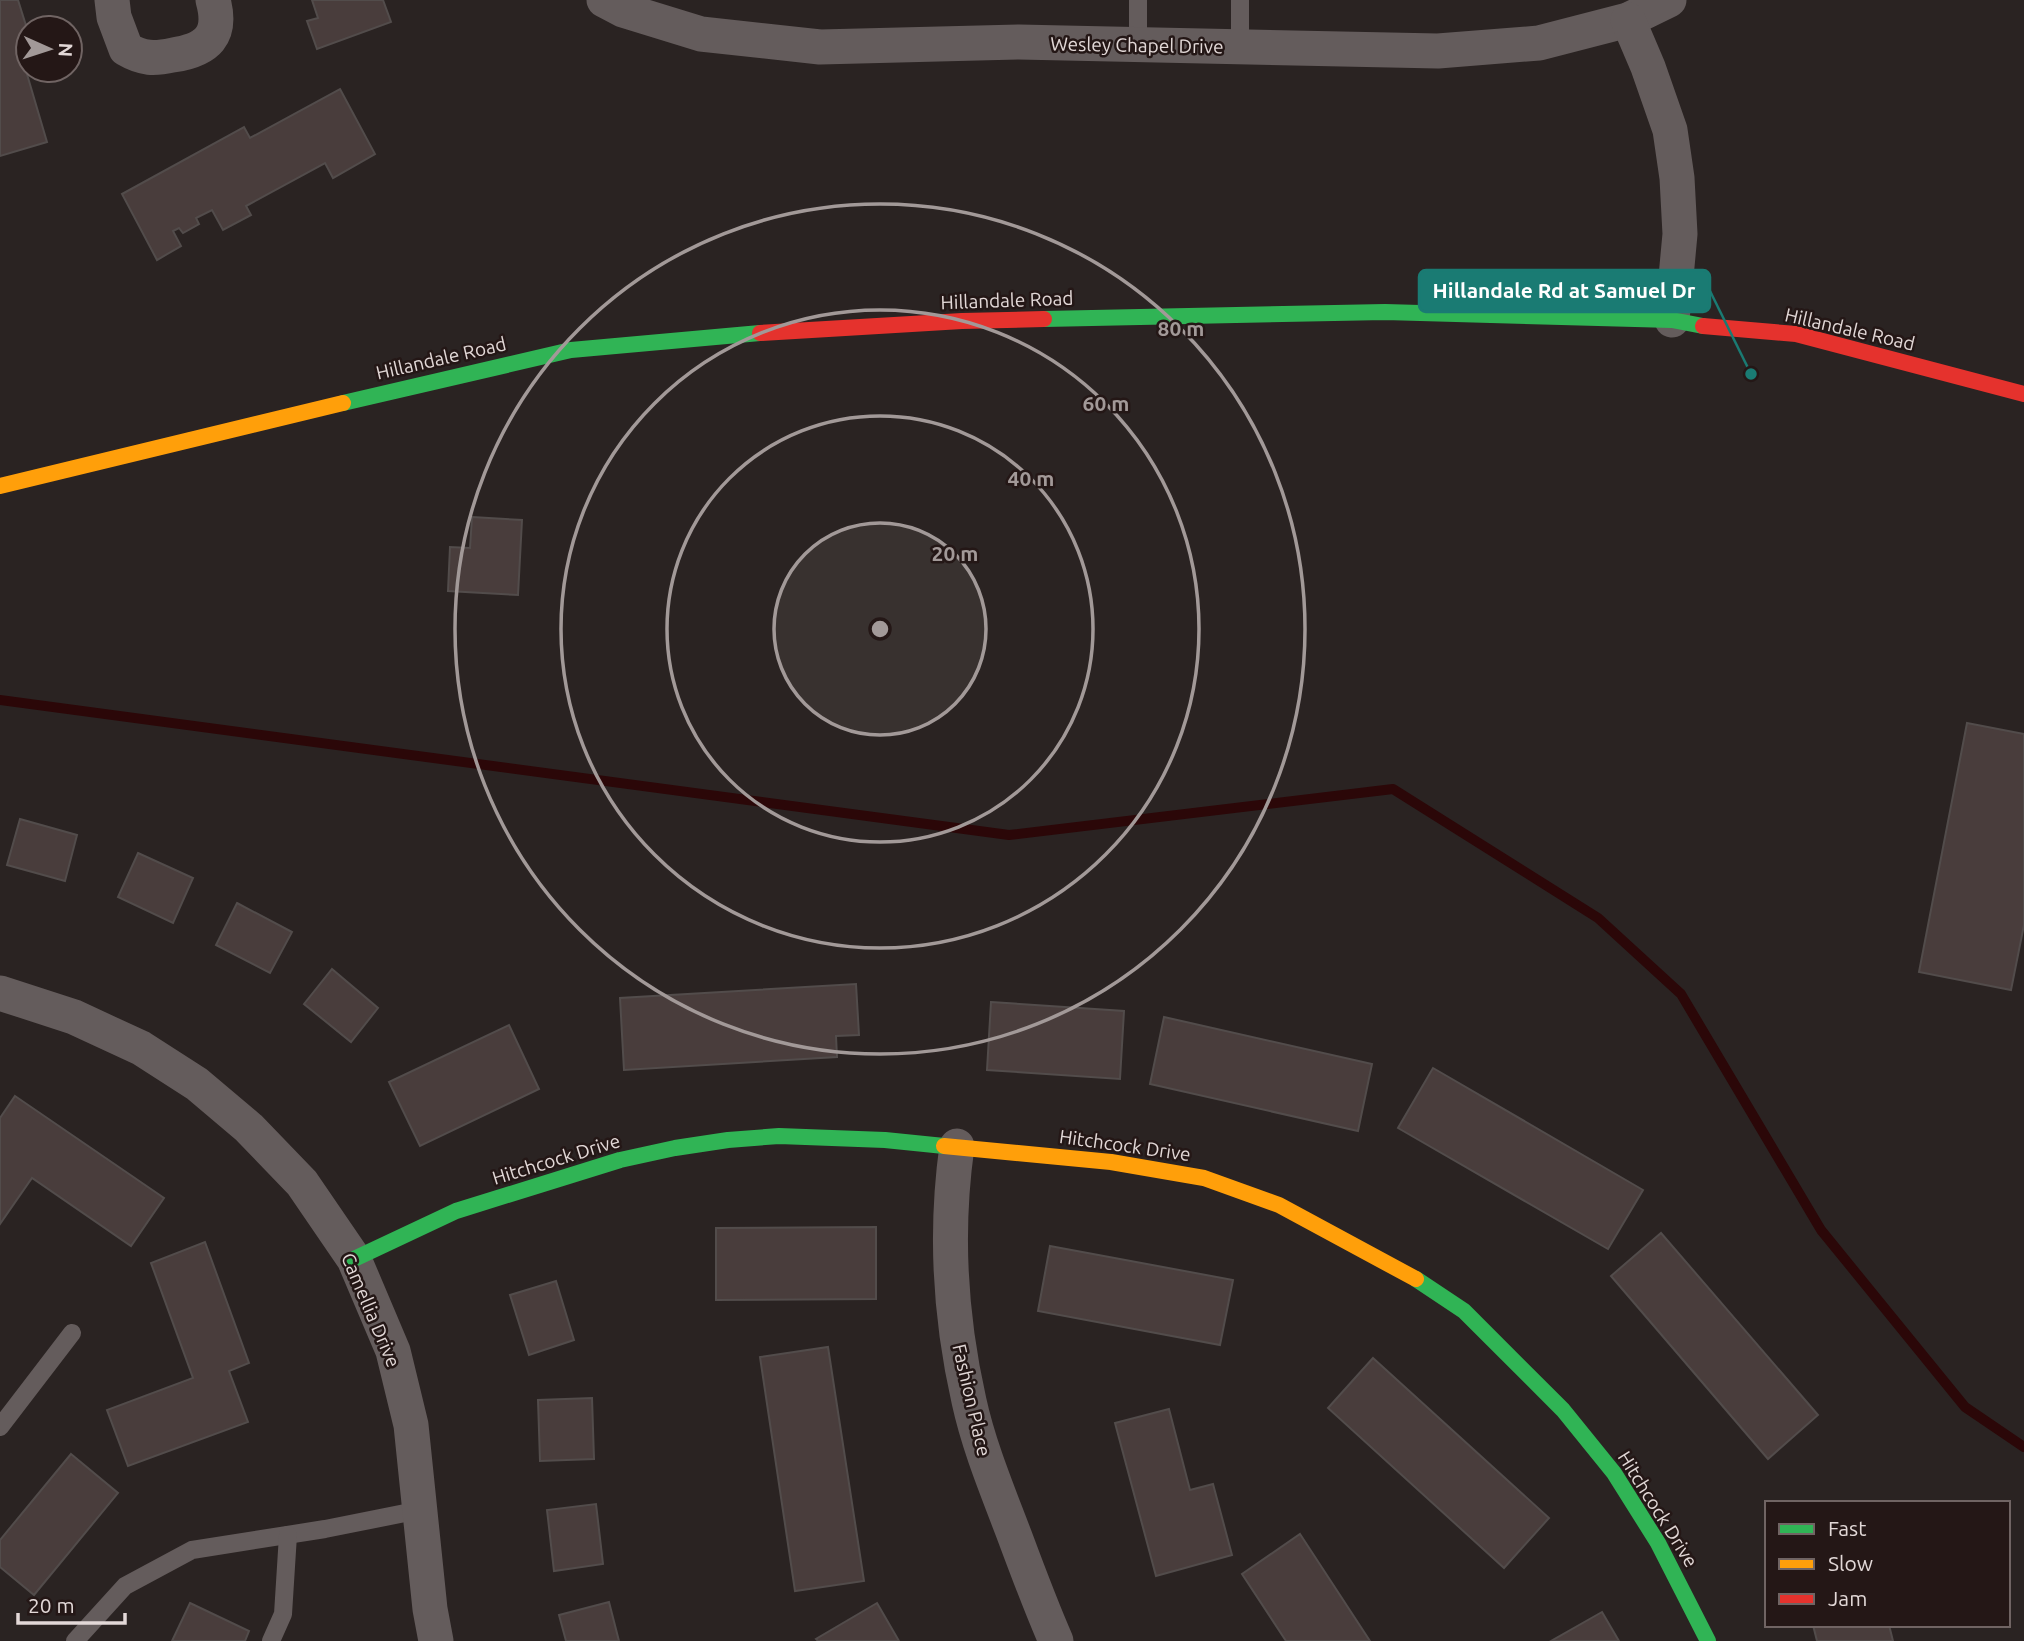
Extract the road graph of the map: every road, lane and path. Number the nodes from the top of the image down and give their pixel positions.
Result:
1 (111, 0) edge
2 (213, 0) edge
3 (1139, 0) edge
4 (1240, 0) edge
5 (1669, 0) edge
6 (618, 3) edge
7 (1628, 20) junction
8 (1138, 45) junction
9 (1240, 47) junction
10 (1672, 320) junction
11 (2024, 394) edge
12 (0, 486) edge
13 (0, 993) edge
14 (957, 1146) junction
15 (354, 1259) junction
16 (72, 1333) dead end
17 (0, 1427) edge
18 (420, 1510) junction
19 (288, 1535) junction
20 (75, 1641) edge
21 (271, 1641) edge
22 (436, 1641) edge
23 (1056, 1641) edge
24 (1708, 1641) edge

1 - 2 street
3 - 8 lane
4 - 9 lane
5 - 7 street, Wesley Chapel Drive
6 - 8 street, Wesley Chapel Drive
7 - 9 street, Wesley Chapel Drive
7 - 10 street
8 - 9 street, Wesley Chapel Drive
10 - 11 street, Hillandale Road
10 - 12 street, Hillandale Road
13 - 15 street, Camellia Drive
14 - 15 street, Hitchcock Drive
14 - 23 street, Fashion Place
14 - 24 street, Hitchcock Drive
15 - 18 street, Camellia Drive
16 - 17 lane
18 - 19 lane
18 - 22 street, Camellia Drive
19 - 20 lane
19 - 21 lane

